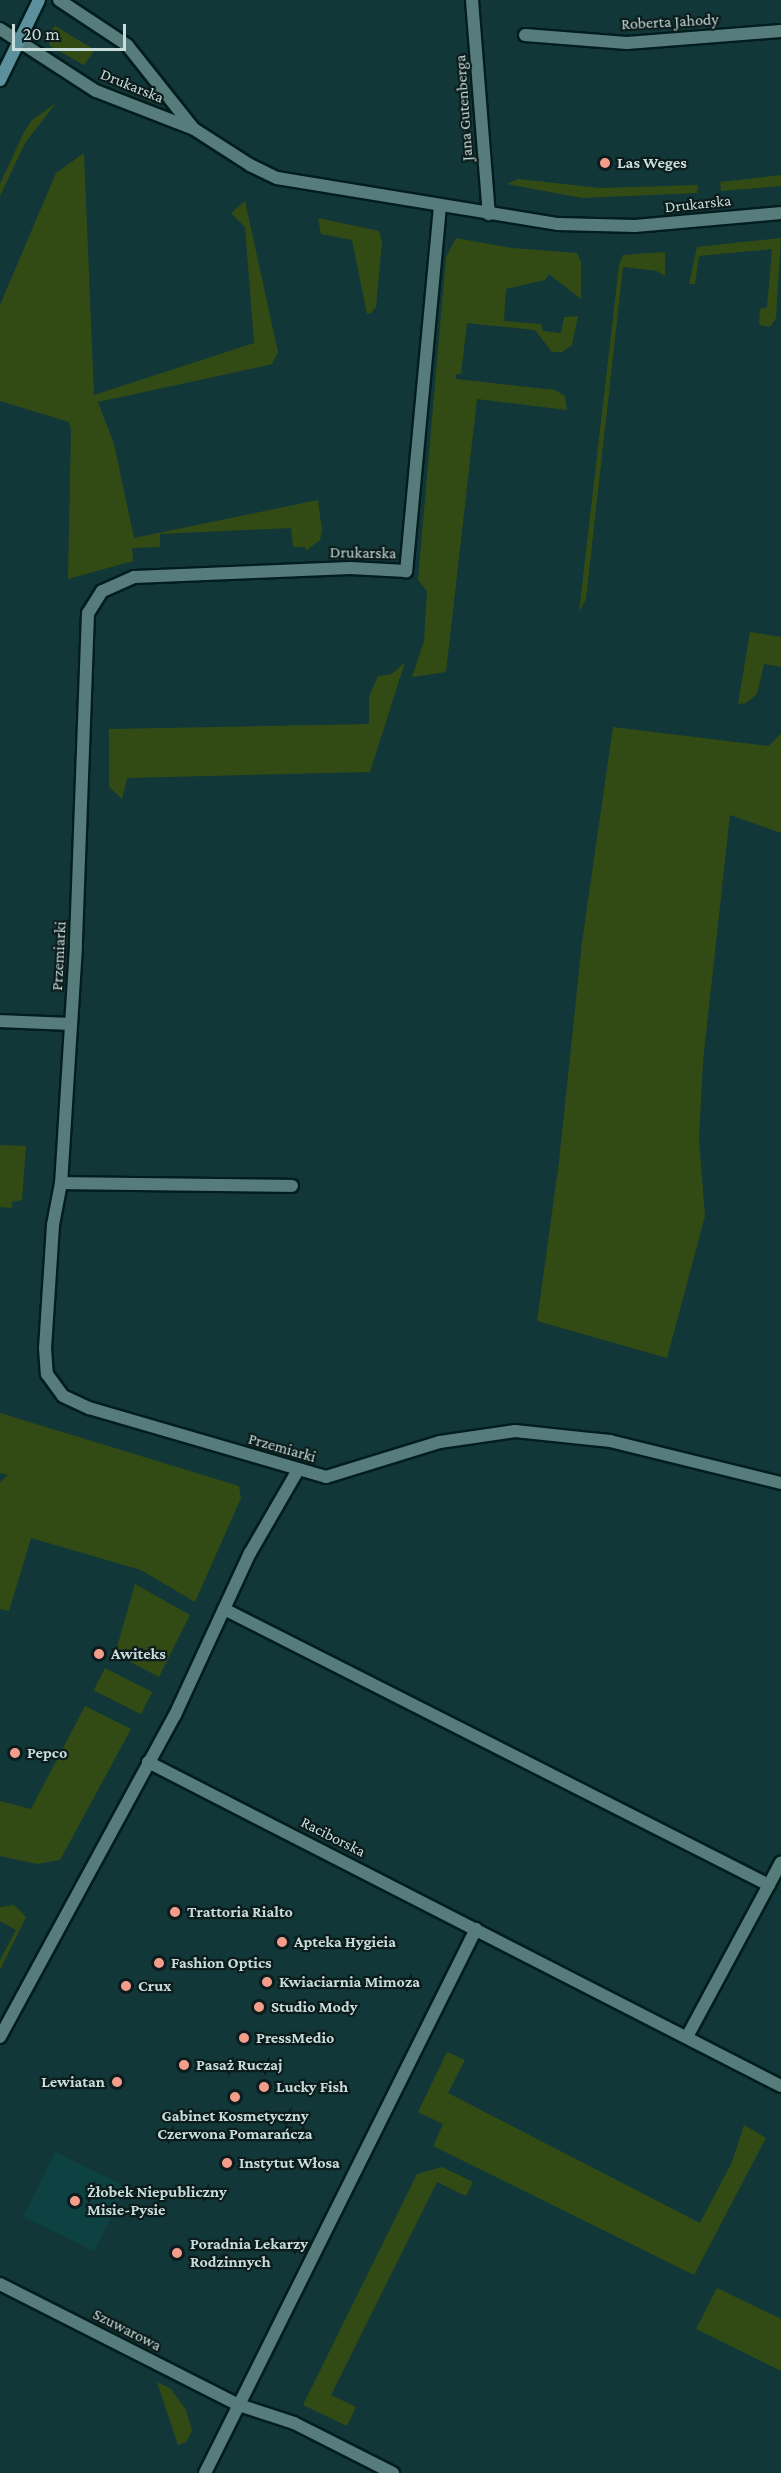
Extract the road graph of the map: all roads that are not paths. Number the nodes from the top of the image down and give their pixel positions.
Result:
1 (39, 0) edge
2 (59, 0) edge
3 (472, 0) edge
4 (0, 29) edge
5 (781, 31) edge
6 (525, 35) dead end
7 (19, 41) junction
8 (0, 80) edge
9 (194, 129) junction
10 (440, 206) junction
11 (781, 213) edge
12 (489, 214) junction
13 (85, 732) joint
14 (0, 1021) edge
15 (71, 1024) junction
16 (61, 1183) junction
17 (292, 1186) dead end
18 (298, 1470) junction
19 (781, 1483) edge
20 (224, 1609) junction
21 (148, 1762) junction
22 (781, 1862) edge
23 (769, 1885) junction
24 (476, 1929) junction
25 (688, 2035) junction
26 (0, 2037) edge
27 (781, 2085) edge
28 (0, 2284) edge
29 (239, 2405) junction
30 (205, 2473) edge
31 (393, 2473) edge

1 - 7 main road
2 - 9 street, Drukarska
3 - 12 street, Jana Gutenberga
4 - 7 street, Drukarska
5 - 6 street, Roberta Jahody
7 - 8 main road
7 - 9 street, Drukarska
9 - 10 street, Drukarska
10 - 12 street, Drukarska
10 - 13 street, Drukarska
11 - 12 street, Drukarska
13 - 15 street, Przemiarki
14 - 15 street
15 - 16 street, Przemiarki
16 - 17 street
16 - 18 street, Przemiarki
18 - 19 street, Przemiarki
18 - 20 street
20 - 21 street
20 - 23 street
21 - 24 street, Raciborska
21 - 26 street
22 - 23 street
23 - 25 street
24 - 25 street, Raciborska
24 - 29 street
25 - 27 street, Raciborska
28 - 29 street, Szuwarowa
29 - 30 street
29 - 31 street, Szuwarowa

